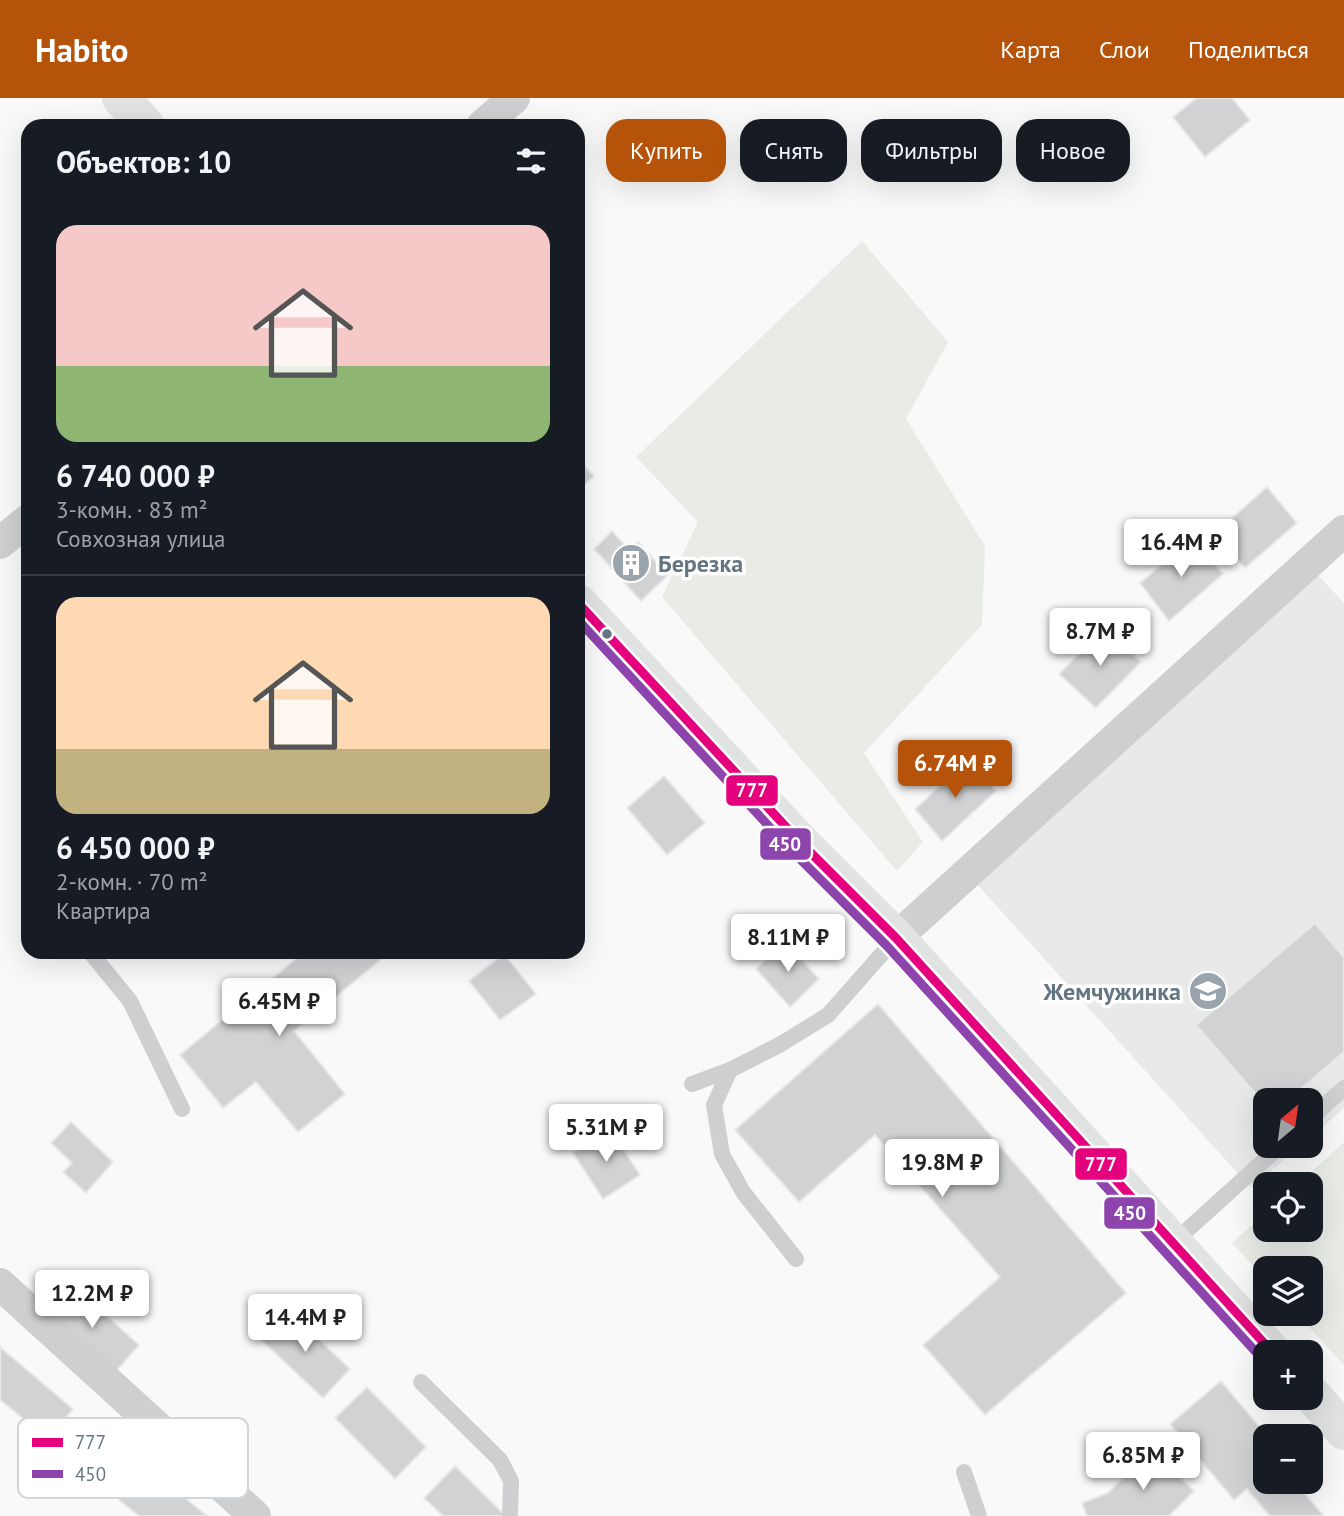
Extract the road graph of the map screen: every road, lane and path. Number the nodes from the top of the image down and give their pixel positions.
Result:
1 (121, 98) edge
2 (514, 98) edge
3 (140, 119) edge
4 (490, 119) edge
5 (21, 526) edge
6 (1344, 531) edge
7 (0, 543) edge
8 (585, 611) edge
9 (896, 938) junction
10 (96, 959) edge
11 (730, 1070) junction
12 (692, 1084) dead end
13 (1344, 1088) edge
14 (1323, 1107) edge
15 (182, 1109) dead end
16 (1267, 1158) edge
17 (1174, 1242) junction
18 (796, 1259) dead end
19 (0, 1284) edge
20 (1261, 1340) edge
21 (421, 1382) dead end
22 (1323, 1407) edge
23 (147, 1418) edge
24 (1344, 1431) edge
25 (964, 1472) dead end
26 (235, 1498) edge
27 (255, 1516) edge
28 (510, 1516) edge
29 (979, 1516) edge

1 - 3 street
2 - 4 street
5 - 7 street
6 - 9 street
8 - 9 street
9 - 11 lane
9 - 17 street
10 - 15 lane
11 - 12 lane
11 - 18 lane
13 - 14 lane
16 - 17 lane
17 - 20 street
19 - 23 street
21 - 28 lane
22 - 24 street
25 - 29 lane
26 - 27 street

